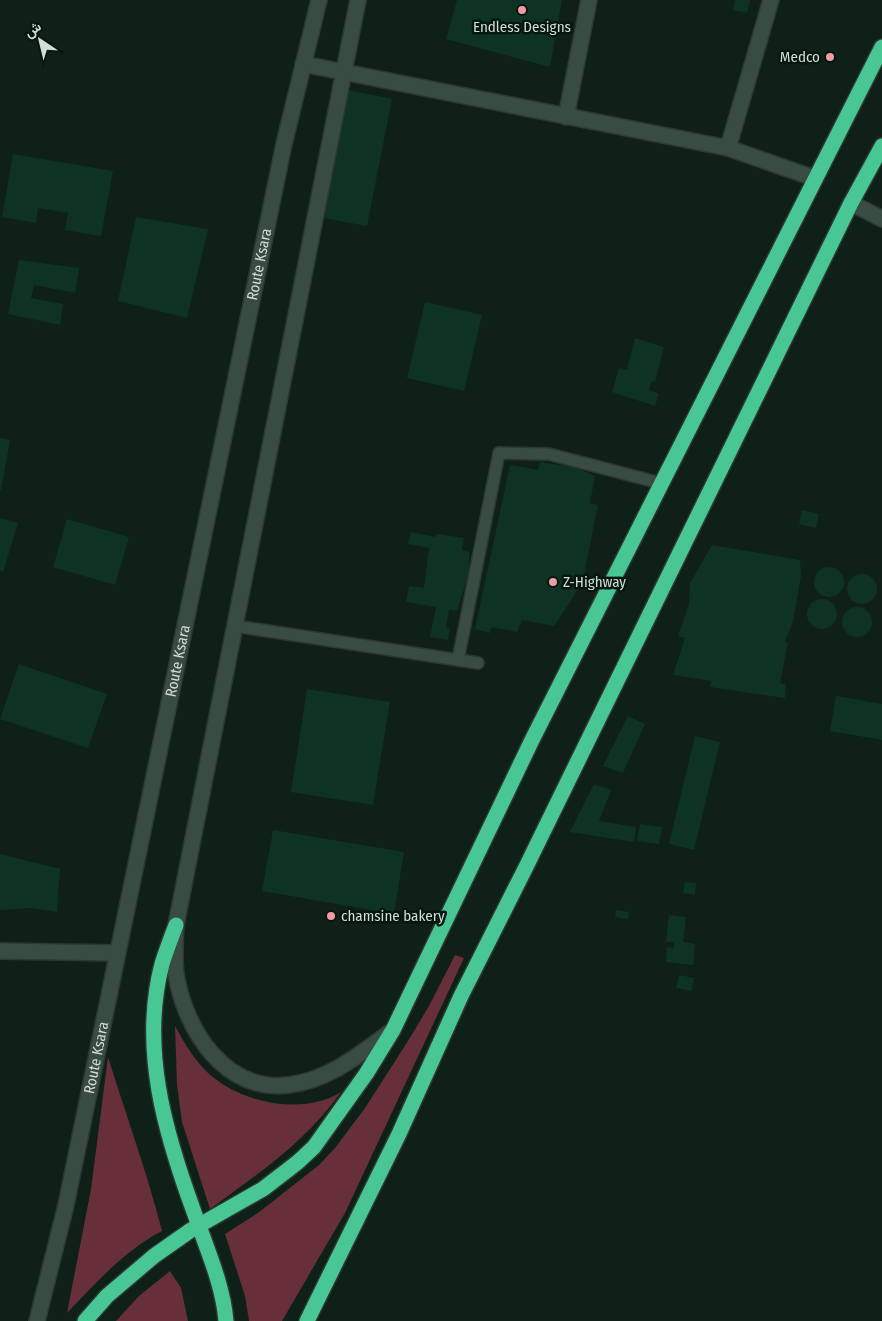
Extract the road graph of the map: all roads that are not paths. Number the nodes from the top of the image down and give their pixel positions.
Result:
1 (319, 0) edge
2 (358, 0) edge
3 (589, 0) edge
4 (771, 0) edge
5 (882, 47) edge
6 (303, 64) junction
7 (343, 72) junction
8 (566, 117) junction
9 (882, 146) edge
10 (728, 148) junction
11 (814, 178) junction
12 (851, 203) junction
13 (882, 219) edge
14 (660, 484) junction
15 (234, 626) junction
16 (458, 660) junction
17 (478, 663) dead end
18 (176, 925) junction
19 (0, 951) edge
20 (117, 953) junction
21 (393, 1030) junction
22 (198, 1226) junction
23 (37, 1321) edge
24 (85, 1321) edge
25 (226, 1321) edge
26 (307, 1321) edge

1 - 6 main road, Route Ksara
2 - 7 main road
3 - 8 main road
4 - 10 main road
5 - 11 highway
6 - 7 main road
6 - 20 main road, Route Ksara
7 - 8 main road
7 - 15 main road
8 - 10 main road
9 - 12 highway
10 - 11 main road
11 - 14 highway
12 - 13 main road
12 - 26 highway
14 - 16 lane
14 - 21 highway
15 - 16 lane
15 - 18 main road
16 - 17 lane
18 - 21 main road
18 - 22 highway
19 - 20 main road
20 - 23 main road, Route Ksara
21 - 22 highway
22 - 24 highway
22 - 25 highway

